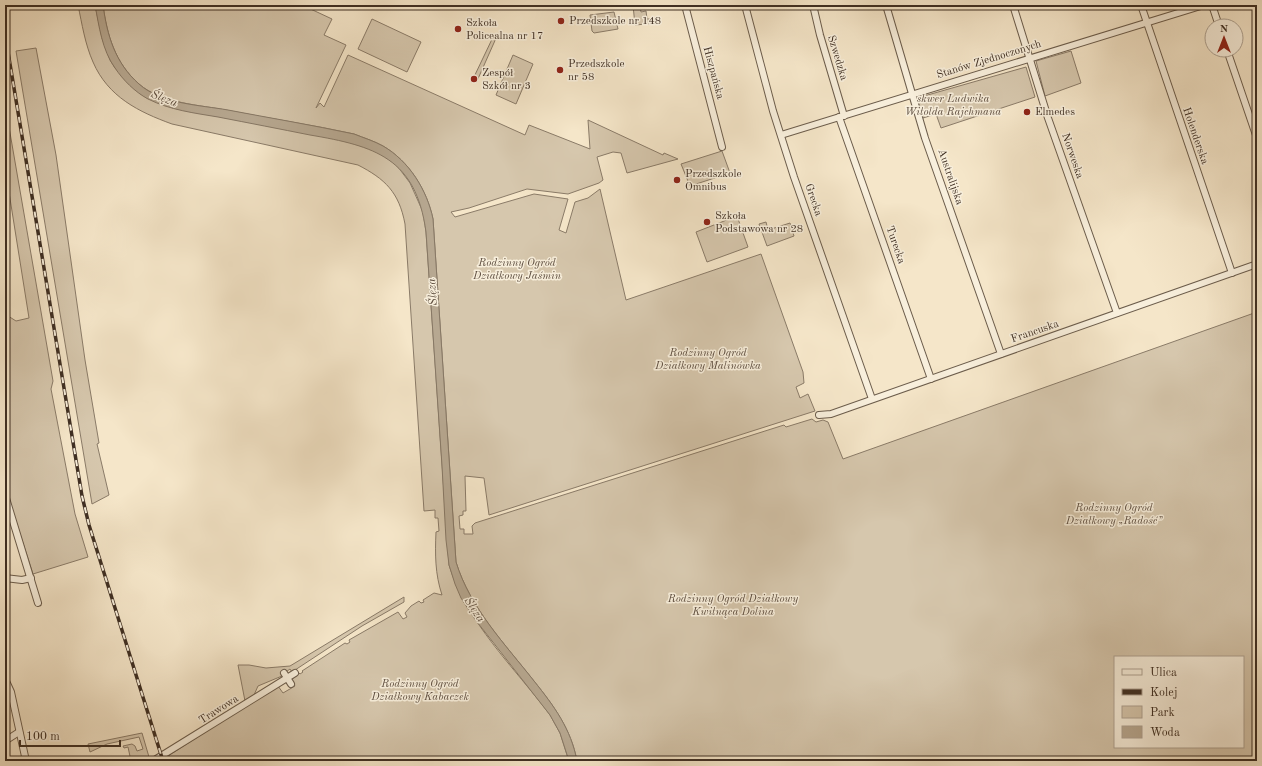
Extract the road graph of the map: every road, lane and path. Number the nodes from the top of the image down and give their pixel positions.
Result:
1 (685, 5) edge
2 (745, 5) edge
3 (813, 5) edge
4 (886, 5) edge
5 (1013, 5) edge
6 (1141, 5) edge
7 (1204, 5) edge
8 (1212, 5) edge
9 (1216, 18) edge
10 (1146, 23) junction
11 (1029, 58) junction
12 (1230, 58) edge
13 (911, 95) junction
14 (842, 116) junction
15 (781, 135) junction
16 (1257, 138) edge
17 (722, 147) dead end
18 (1257, 264) edge
19 (1232, 273) junction
20 (1117, 313) junction
21 (1001, 354) junction
22 (932, 379) junction
23 (872, 400) junction
24 (819, 415) dead end
25 (5, 495) edge
26 (5, 578) edge
27 (31, 578) junction
28 (38, 603) dead end
29 (295, 673) dead end
30 (286, 675) junction
31 (5, 679) edge
32 (291, 684) dead end
33 (19, 732) junction
34 (5, 741) edge
35 (26, 761) edge
36 (153, 761) edge

1 - 17 street, Hiszpańska
2 - 15 street, Grecka
3 - 14 street, Szwedzka
4 - 13 street, Australijska
5 - 11 street, Norweska
6 - 10 street, Holenderska
7 - 10 street, Stanów Zjednoczonych
8 - 9 street
10 - 11 street, Stanów Zjednoczonych
10 - 19 street, Holenderska
11 - 13 street, Stanów Zjednoczonych
11 - 20 street, Norweska
12 - 16 street
13 - 14 street, Stanów Zjednoczonych
13 - 21 street, Australijska
14 - 15 street, Stanów Zjednoczonych
14 - 22 street, Turecka
15 - 23 street, Grecka
18 - 19 street, Francuska
19 - 20 street, Francuska
20 - 21 street, Francuska
21 - 22 street, Francuska
22 - 23 street, Francuska
23 - 24 street, Francuska
25 - 27 street
26 - 27 street
27 - 28 street
29 - 30 street, Trawowa
30 - 32 street
30 - 36 street, Trawowa
31 - 33 street
33 - 34 street
33 - 35 street

